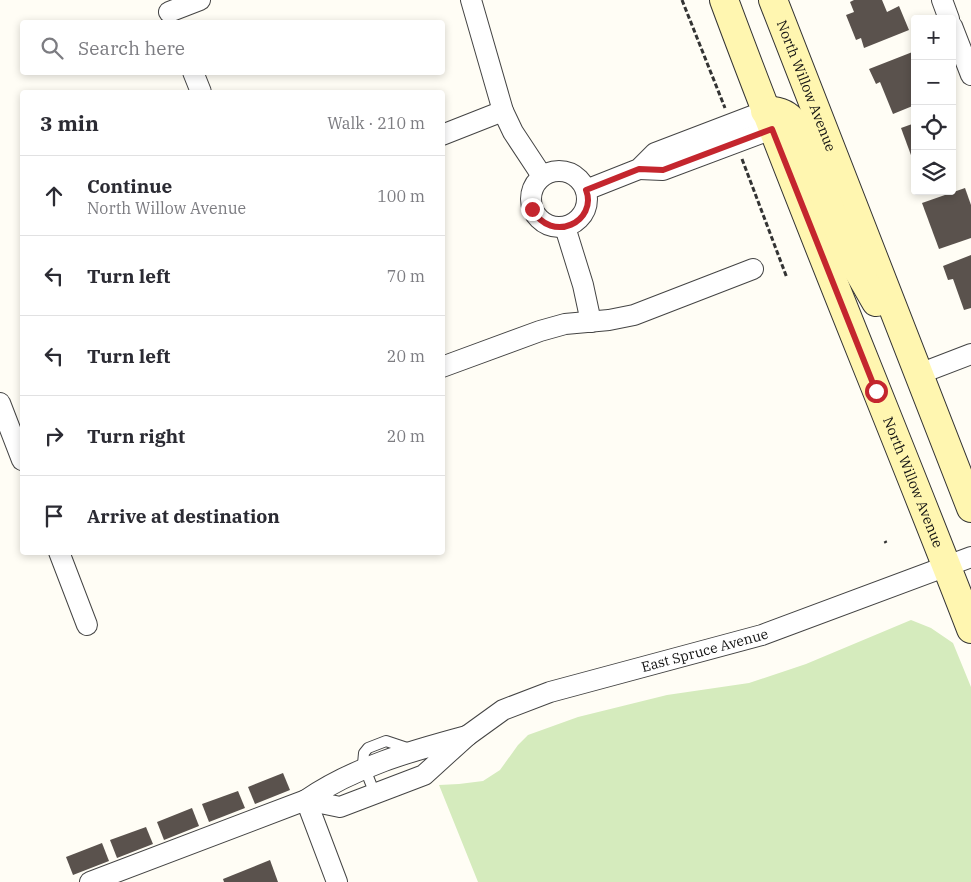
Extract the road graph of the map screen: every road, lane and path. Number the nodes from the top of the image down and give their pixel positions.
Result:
1 (200, 0) edge
2 (471, 0) edge
3 (724, 0) edge
4 (772, 0) edge
5 (942, 0) edge
6 (169, 12) edge
7 (948, 15) edge
8 (956, 36) edge
9 (194, 75) edge
10 (971, 75) edge
11 (200, 90) edge
12 (503, 111) junction
13 (768, 120) junction
14 (445, 134) edge
15 (542, 176) junction
16 (586, 190) junction
17 (565, 227) junction
18 (753, 269) dead end
19 (591, 322) junction
20 (971, 354) edge
21 (445, 366) edge
22 (919, 374) junction
23 (0, 403) edge
24 (20, 455) edge
25 (971, 508) edge
26 (60, 555) edge
27 (959, 562) edge
28 (87, 625) dead end
29 (971, 629) edge
30 (467, 736) junction
31 (365, 769) junction
32 (375, 794) junction
33 (306, 800) junction
34 (90, 882) edge
35 (337, 882) edge

1 - 6 street
2 - 12 street
3 - 13 main road, North Willow Avenue
4 - 22 main road, North Willow Avenue
5 - 7 street
8 - 10 street
9 - 11 street
12 - 14 street
12 - 15 street
13 - 16 street
13 - 22 main road
13 - 27 main road, North Willow Avenue
15 - 16 street
15 - 17 street
16 - 17 street
17 - 19 street
18 - 19 street
19 - 21 street
20 - 22 street
22 - 25 main road, North Willow Avenue
23 - 24 street
26 - 28 street
27 - 29 main road, North Willow Avenue
27 - 30 street, East Spruce Avenue
30 - 31 street, East Spruce Avenue
30 - 32 street, East Spruce Avenue
31 - 32 lane
31 - 33 street, East Spruce Avenue
32 - 33 street, East Spruce Avenue
33 - 34 street
33 - 35 street

